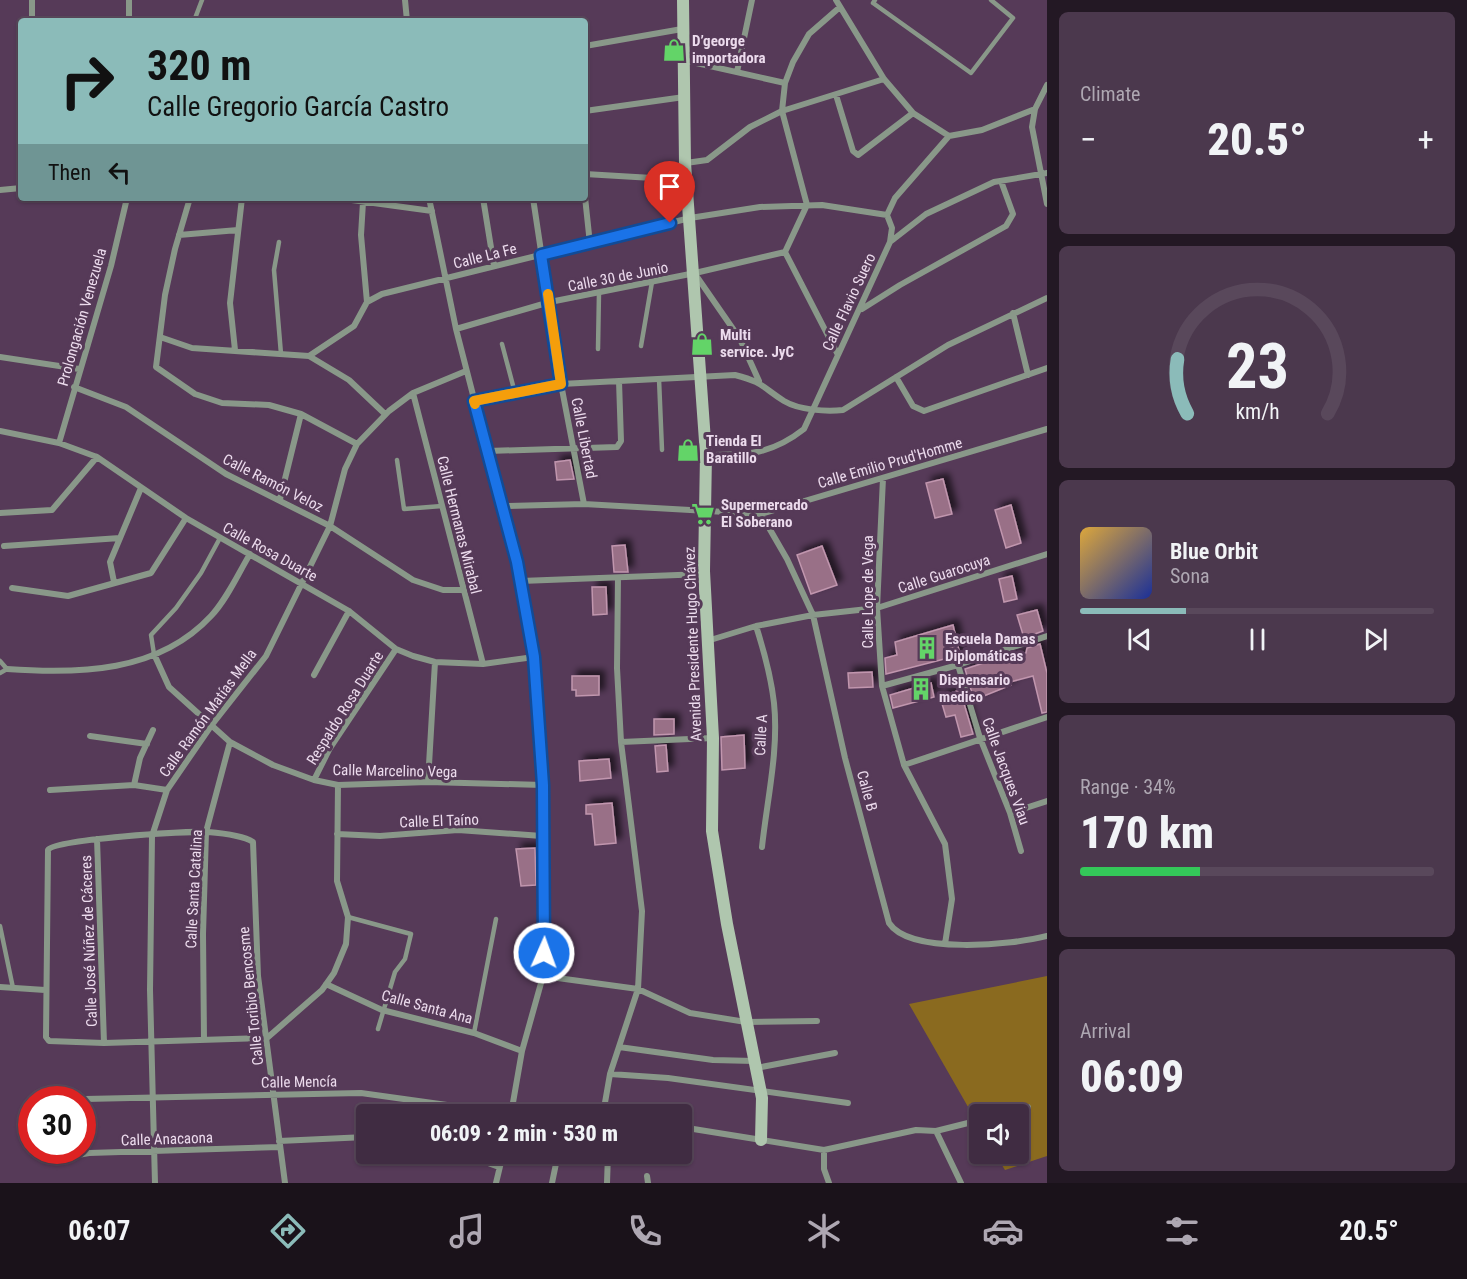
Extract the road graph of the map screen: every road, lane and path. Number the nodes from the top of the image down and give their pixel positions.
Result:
1 (32, 0) edge
2 (129, 0) edge
3 (202, 0) edge
4 (405, 0) edge
5 (683, 0) edge
6 (752, 0) edge
7 (836, 0) edge
8 (875, 0) edge
9 (991, 0) edge
10 (840, 7) junction
11 (33, 18) edge
12 (129, 18) edge
13 (195, 18) edge
14 (407, 18) edge
15 (682, 29) junction
16 (588, 45) edge
17 (683, 60) junction
18 (737, 72) junction
19 (884, 79) junction
20 (785, 83) junction
21 (1047, 85) edge
22 (836, 95) junction
23 (1045, 96) edge
24 (684, 97) junction
25 (1035, 109) junction
26 (588, 111) edge
27 (782, 111) junction
28 (913, 113) junction
29 (949, 136) junction
30 (685, 163) junction
31 (588, 174) edge
32 (1043, 174) edge
33 (687, 180) junction
34 (1001, 181) junction
35 (18, 189) edge
36 (0, 190) edge
37 (127, 201) edge
38 (189, 201) edge
39 (242, 201) edge
40 (356, 201) edge
41 (430, 201) edge
42 (483, 201) edge
43 (533, 201) edge
44 (585, 201) edge
45 (363, 202) junction
46 (1047, 204) edge
47 (807, 205) junction
48 (432, 211) junction
49 (887, 215) junction
50 (690, 218) junction
51 (238, 230) junction
52 (179, 235) junction
53 (279, 242) dead end
54 (890, 242) junction
55 (590, 244) junction
56 (785, 252) junction
57 (541, 255) junction
58 (494, 266) junction
59 (695, 273) junction
60 (444, 279) junction
61 (652, 282) junction
62 (599, 292) junction
63 (1047, 298) edge
64 (367, 302) junction
65 (550, 302) junction
66 (860, 310) junction
67 (1013, 313) junction
68 (456, 329) junction
69 (160, 337) junction
70 (502, 344) dead end
71 (641, 346) dead end
72 (598, 349) dead end
73 (235, 350) junction
74 (281, 354) junction
75 (838, 355) junction
76 (309, 356) junction
77 (0, 357) edge
78 (1047, 368) edge
79 (79, 369) junction
80 (466, 370) junction
81 (1028, 375) junction
82 (702, 377) junction
83 (896, 377) junction
84 (659, 379) junction
85 (619, 381) junction
86 (759, 381) junction
87 (561, 384) junction
88 (74, 387) junction
89 (413, 393) junction
90 (515, 393) junction
91 (474, 401) junction
92 (813, 409) junction
93 (301, 414) junction
94 (385, 414) junction
95 (1047, 429) edge
96 (0, 431) edge
97 (58, 443) junction
98 (357, 444) junction
99 (575, 449) junction
100 (662, 450) dead end
101 (488, 451) junction
102 (706, 455) junction
103 (97, 457) junction
104 (397, 460) dead end
105 (883, 478) junction
106 (141, 488) junction
107 (280, 499) junction
108 (584, 504) junction
109 (442, 506) junction
110 (503, 506) junction
111 (704, 512) junction
112 (0, 513) edge
113 (761, 514) junction
114 (186, 518) junction
115 (330, 526) junction
116 (120, 538) junction
117 (220, 538) junction
118 (4, 546) dead end
119 (250, 554) junction
120 (1047, 554) edge
121 (704, 574) junction
122 (618, 578) junction
123 (521, 581) junction
124 (114, 582) junction
125 (303, 583) junction
126 (12, 588) dead end
127 (464, 590) junction
128 (877, 608) junction
129 (349, 611) junction
130 (813, 615) junction
131 (756, 626) junction
132 (1047, 636) edge
133 (706, 641) junction
134 (396, 649) junction
135 (154, 654) junction
136 (534, 657) junction
137 (0, 661) edge
138 (435, 662) junction
139 (483, 664) junction
140 (958, 665) junction
141 (7, 669) junction
142 (0, 673) edge
143 (314, 675) dead end
144 (882, 686) junction
145 (1047, 717) edge
146 (211, 726) junction
147 (153, 730) dead end
148 (90, 736) dead end
149 (712, 738) junction
150 (980, 738) junction
151 (230, 742) junction
152 (621, 742) junction
153 (147, 744) junction
154 (904, 765) junction
155 (314, 780) junction
156 (428, 782) junction
157 (134, 785) junction
158 (338, 785) junction
159 (543, 785) junction
160 (50, 790) dead end
161 (166, 790) junction
162 (1047, 801) edge
163 (1010, 813) junction
164 (207, 832) junction
165 (337, 834) junction
166 (152, 836) junction
167 (542, 836) junction
168 (97, 839) junction
169 (762, 847) dead end
170 (1021, 851) dead end
171 (348, 917) junction
172 (496, 919) dead end
173 (0, 926) edge
174 (1047, 936) edge
175 (945, 944) junction
176 (543, 976) junction
177 (326, 984) junction
178 (0, 987) edge
179 (13, 988) junction
180 (638, 989) junction
181 (45, 990) junction
182 (382, 1010) junction
183 (817, 1021) dead end
184 (746, 1022) junction
185 (378, 1029) dead end
186 (474, 1033) junction
187 (267, 1038) junction
188 (204, 1040) junction
189 (151, 1041) junction
190 (104, 1043) junction
191 (619, 1047) junction
192 (522, 1051) junction
193 (835, 1053) dead end
194 (755, 1065) junction
195 (610, 1074) junction
196 (760, 1091) junction
197 (274, 1094) junction
198 (96, 1100) edge
199 (153, 1100) junction
200 (848, 1103) dead end
201 (440, 1104) edge
202 (513, 1104) edge
203 (605, 1104) edge
204 (969, 1123) edge
205 (692, 1130) edge
206 (936, 1131) junction
207 (356, 1138) edge
208 (761, 1140) junction
209 (279, 1144) junction
210 (824, 1150) junction
211 (154, 1152) junction
212 (96, 1153) edge
213 (491, 1164) edge
214 (500, 1164) edge
215 (556, 1164) edge
216 (608, 1164) edge
217 (499, 1167) junction
218 (155, 1183) edge
219 (285, 1183) edge
220 (496, 1183) edge
221 (552, 1183) edge
222 (607, 1183) edge
223 (829, 1183) edge
224 (961, 1183) edge

1 - 11 street
2 - 12 street
3 - 13 lane
4 - 14 street
5 - 15 main road, Avenida Presidente Hugo Chávez
6 - 18 street
7 - 10 street
8 - 9 lane
10 - 19 street
10 - 20 street
15 - 16 street
15 - 17 main road, Avenida Presidente Hugo Chávez
17 - 18 street
17 - 24 main road, Avenida Presidente Hugo Chávez
18 - 20 street
19 - 22 street
19 - 28 street
20 - 27 street
21 - 23 street
22 - 27 street
22 - 28 street
23 - 25 street
24 - 26 street
24 - 30 main road, Avenida Presidente Hugo Chávez
25 - 29 street
25 - 32 street
27 - 30 street
27 - 47 street
28 - 29 street
29 - 49 street
30 - 33 main road, Avenida Presidente Hugo Chávez
31 - 33 street
32 - 34 street, Calle Flavio Suero
32 - 46 street
33 - 50 main road, Avenida Presidente Hugo Chávez
34 - 54 street, Calle Flavio Suero
34 - 66 street
35 - 36 street
37 - 79 street, Prolongación Venezuela
38 - 52 street
39 - 51 street
40 - 45 street
41 - 48 street
42 - 58 street
43 - 57 street, Calle Libertad
44 - 55 street
45 - 48 street
45 - 64 street
47 - 49 street, Calle La Fe
47 - 50 street, Calle La Fe
47 - 56 street
48 - 60 street
49 - 54 street
50 - 55 street, Calle La Fe
50 - 59 main road, Avenida Presidente Hugo Chávez
51 - 52 street
51 - 73 street
52 - 69 street
53 - 74 lane
54 - 66 street, Calle Flavio Suero
55 - 57 street, Calle La Fe
56 - 59 street, Calle 30 de Junio
56 - 75 street
57 - 58 street, Calle La Fe
57 - 65 street, Calle Libertad
58 - 60 street, Calle La Fe
59 - 61 street, Calle 30 de Junio
59 - 82 main road, Avenida Presidente Hugo Chávez
59 - 86 street
60 - 64 street, Calle La Fe
60 - 68 street
61 - 62 street, Calle 30 de Junio
61 - 71 lane
62 - 65 street, Calle 30 de Junio
62 - 72 lane
63 - 67 street
64 - 76 street
65 - 68 street, Calle 30 de Junio
65 - 87 street, Calle Libertad
66 - 75 street, Calle Flavio Suero
67 - 81 street
67 - 83 street
68 - 80 street
69 - 73 street
69 - 93 street
70 - 90 lane
73 - 74 street
74 - 76 street
75 - 92 street, Calle Flavio Suero
76 - 94 street
77 - 79 street
78 - 81 street
79 - 88 street, Prolongación Venezuela
80 - 89 street, Calle Ramón Matías Mella
80 - 91 street
81 - 83 street
82 - 84 street
82 - 86 street
82 - 102 main road, Avenida Presidente Hugo Chávez
83 - 92 street
84 - 85 street
84 - 100 lane
85 - 87 street
85 - 99 street
86 - 92 street
87 - 90 street
87 - 99 street, Calle Libertad
88 - 97 street, Prolongación Venezuela
88 - 107 street, Calle Ramón Veloz
89 - 94 street, Calle Ramón Matías Mella
89 - 109 street, Calle Hermanas Mirabal
90 - 91 street
91 - 101 street
92 - 102 street, Calle Flavio Suero
93 - 98 street
93 - 107 street
94 - 98 street, Calle Ramón Matías Mella
95 - 105 street, Calle Emilio Prud'Homme
96 - 97 street, Calle Rosa Duarte
97 - 103 street, Calle Rosa Duarte
98 - 115 street, Calle Ramón Matías Mella
99 - 101 street
99 - 108 street, Calle Libertad
101 - 110 street
102 - 111 main road, Avenida Presidente Hugo Chávez
103 - 106 street, Calle Rosa Duarte
103 - 112 street
104 - 109 lane
105 - 113 street, Calle Emilio Prud'Homme
105 - 128 street, Calle Lope de Vega
106 - 114 street, Calle Rosa Duarte
106 - 116 street
107 - 115 street, Calle Ramón Veloz
108 - 110 street, Calle Emilio Prud'Homme
108 - 111 street, Calle Emilio Prud'Homme
109 - 127 street, Calle Hermanas Mirabal
110 - 123 street
111 - 113 street, Calle Emilio Prud'Homme
111 - 121 main road, Avenida Presidente Hugo Chávez
113 - 130 street, Calle B
114 - 117 street, Calle Rosa Duarte
114 - 124 street
115 - 125 street, Calle Ramón Matías Mella
115 - 127 street, Calle Ramón Veloz
116 - 118 street
116 - 124 street
117 - 119 street, Calle Rosa Duarte
117 - 135 lane
119 - 125 street, Calle Rosa Duarte
119 - 135 street
120 - 128 street, Calle Guarocuya
121 - 122 street
121 - 133 main road, Avenida Presidente Hugo Chávez
122 - 123 street
122 - 152 street
123 - 136 street
124 - 126 street
125 - 129 street, Calle Rosa Duarte
125 - 146 street, Calle Ramón Matías Mella
127 - 139 street, Calle Hermanas Mirabal
128 - 130 street, Calle Guarocuya
128 - 144 street, Calle Lope de Vega
129 - 134 street, Calle Rosa Duarte
129 - 143 street
130 - 131 street, Calle Guarocuya
130 - 175 street, Calle B
131 - 133 street, Calle Guarocuya
131 - 169 street, Calle A
132 - 140 street
133 - 149 main road, Avenida Presidente Hugo Chávez
134 - 138 street, Calle Rosa Duarte
134 - 155 street, Respaldo Rosa Duarte
135 - 141 street
135 - 146 street, Calle Marcelino Vega
136 - 139 street, Calle Rosa Duarte
136 - 159 street
137 - 141 lane
138 - 139 street, Calle Rosa Duarte
138 - 156 street
140 - 144 street
140 - 150 street, Calle Jacques Viau
141 - 142 lane
144 - 154 street, Calle Lope de Vega
145 - 150 street
146 - 151 street, Calle Marcelino Vega
146 - 161 street, Calle Ramón Matías Mella
147 - 153 street
148 - 153 street
149 - 152 street
149 - 184 main road, Avenida Presidente Hugo Chávez
150 - 154 street
150 - 163 street, Calle Jacques Viau
151 - 155 street, Calle Marcelino Vega
151 - 164 street, Calle Santa Catalina
152 - 180 street
153 - 157 street
154 - 175 street, Calle Lope de Vega
155 - 158 street, Calle Marcelino Vega
156 - 158 street, Calle Marcelino Vega
156 - 159 street, Calle Marcelino Vega
157 - 160 street
157 - 161 street
158 - 165 street
159 - 167 street
161 - 166 street, Calle Ramón Matías Mella
162 - 163 street
163 - 170 street, Calle Jacques Viau
164 - 166 street
164 - 187 street, Calle Toribio Bencosme
164 - 188 street, Calle Santa Catalina
165 - 167 street, Calle El Taíno
165 - 171 street
166 - 168 street
166 - 189 street, Calle Ramón Matías Mella
167 - 176 street
168 - 181 street
168 - 190 street, Calle José Núñez de Cáceres
171 - 177 street
171 - 182 lane
172 - 186 lane
173 - 179 lane
174 - 175 street, Calle B
176 - 180 street
176 - 192 street
177 - 182 street, Calle Santa Ana
177 - 187 street
178 - 179 street
179 - 181 street
180 - 184 street
180 - 191 street
181 - 190 street
182 - 185 lane
182 - 186 street, Calle Santa Ana
183 - 184 street
184 - 194 main road, Avenida Presidente Hugo Chávez
186 - 192 street, Calle Santa Ana
187 - 188 street
187 - 197 street, Calle Toribio Bencosme
188 - 189 street
189 - 190 street
189 - 199 street, Calle Ramón Matías Mella
191 - 194 street
191 - 195 street
192 - 202 street
193 - 194 street
194 - 196 main road, Avenida Presidente Hugo Chávez
195 - 196 street
195 - 203 street
196 - 200 street
196 - 208 main road, Avenida Presidente Hugo Chávez
197 - 199 street, Calle Mencía
197 - 201 street, Calle Mencía
197 - 209 street, Calle Toribio Bencosme
198 - 199 street, Calle Mencía
199 - 211 street, Calle Ramón Matías Mella
204 - 206 street
205 - 208 street
206 - 210 street
206 - 224 street
207 - 209 street, Calle Anacaona
208 - 210 street
209 - 211 street, Calle Anacaona
209 - 219 street, Calle Toribio Bencosme
210 - 223 street
211 - 212 street, Calle Anacaona
211 - 218 street, Calle Ramón Matías Mella
213 - 217 street
214 - 217 street
215 - 221 street
216 - 222 street
217 - 220 street

